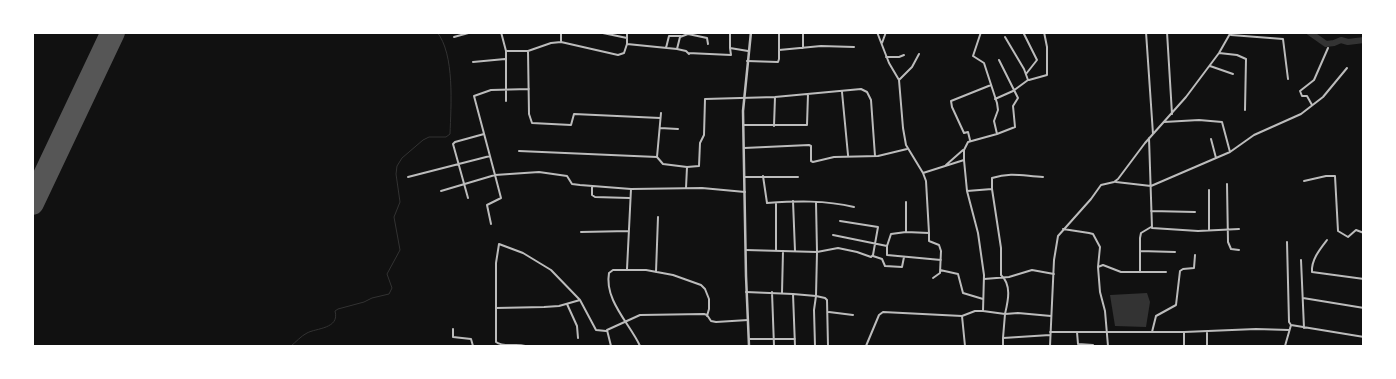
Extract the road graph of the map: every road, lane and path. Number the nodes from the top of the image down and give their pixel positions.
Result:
1 (472, 32) edge
2 (501, 32) edge
3 (561, 32) edge
4 (598, 32) edge
5 (627, 32) edge
6 (730, 32) edge
7 (751, 32) edge
8 (779, 32) edge
9 (803, 32) edge
10 (877, 32) edge
11 (886, 32) edge
12 (981, 32) edge
13 (1023, 32) edge
14 (1044, 32) edge
15 (1146, 32) edge
16 (1167, 32) edge
17 (1230, 34) edge
18 (681, 36) junction
19 (1005, 36) dead end
20 (454, 37) dead end
21 (627, 38) junction
22 (561, 42) junction
23 (882, 43) junction
24 (627, 44) junction
25 (708, 44) dead end
26 (854, 47) dead end
27 (666, 48) junction
28 (730, 48) junction
29 (803, 48) junction
30 (1328, 48) dead end
31 (676, 49) junction
32 (779, 50) junction
33 (506, 51) junction
34 (528, 51) junction
35 (748, 51) junction
36 (1219, 53) junction
37 (919, 54) dead end
38 (904, 55) dead end
39 (886, 57) junction
40 (506, 59) junction
41 (999, 60) dead end
42 (747, 61) junction
43 (472, 62) dead end
44 (1210, 66) junction
45 (1347, 68) dead end
46 (1026, 74) junction
47 (1233, 74) dead end
48 (1288, 79) dead end
49 (899, 80) junction
50 (1028, 80) junction
51 (991, 85) junction
52 (506, 88) junction
53 (529, 89) junction
54 (1014, 90) junction
55 (842, 92) junction
56 (808, 94) junction
57 (744, 97) junction
58 (774, 97) junction
59 (995, 99) junction
60 (506, 101) dead end
61 (1312, 105) junction
62 (1245, 110) dead end
63 (661, 113) dead end
64 (1172, 114) junction
65 (660, 118) junction
66 (1164, 122) junction
67 (744, 125) junction
68 (774, 126) junction
69 (660, 128) junction
70 (678, 129) dead end
71 (484, 134) junction
72 (997, 134) junction
73 (1153, 134) junction
74 (1149, 138) junction
75 (1211, 139) dead end
76 (968, 142) junction
77 (744, 148) junction
78 (907, 149) junction
79 (964, 149) junction
80 (519, 151) dead end
81 (1230, 152) junction
82 (490, 156) junction
83 (848, 156) junction
84 (875, 156) junction
85 (657, 157) junction
86 (1216, 158) junction
87 (964, 160) junction
88 (458, 164) junction
89 (948, 165) junction
90 (687, 167) junction
91 (923, 173) junction
92 (495, 175) junction
93 (764, 176) junction
94 (798, 176) dead end
95 (408, 177) dead end
96 (745, 177) junction
97 (1043, 177) dead end
98 (1304, 181) dead end
99 (1114, 182) junction
100 (464, 184) junction
101 (1226, 184) dead end
102 (592, 186) junction
103 (1151, 186) junction
104 (686, 188) junction
105 (631, 189) junction
106 (992, 189) junction
107 (1208, 190) dead end
108 (441, 191) dead end
109 (967, 191) junction
110 (745, 192) junction
111 (468, 198) dead end
112 (629, 198) junction
113 (793, 201) junction
114 (776, 202) junction
115 (816, 202) junction
116 (906, 202) dead end
117 (854, 207) dead end
118 (1151, 210) junction
119 (1195, 212) dead end
120 (658, 217) dead end
121 (840, 221) dead end
122 (491, 224) dead end
123 (1151, 227) junction
124 (1063, 229) junction
125 (1239, 229) dead end
126 (1208, 230) junction
127 (1228, 230) junction
128 (629, 231) junction
129 (581, 232) dead end
130 (906, 232) junction
131 (929, 233) junction
132 (1364, 233) edge
133 (833, 235) dead end
134 (1327, 240) dead end
135 (1287, 242) dead end
136 (876, 244) junction
137 (887, 246) junction
138 (746, 250) junction
139 (776, 250) junction
140 (1239, 250) dead end
141 (783, 251) junction
142 (795, 251) junction
143 (1140, 251) junction
144 (817, 252) junction
145 (1175, 252) dead end
146 (1195, 255) dead end
147 (872, 256) junction
148 (904, 257) junction
149 (941, 260) junction
150 (1301, 260) dead end
151 (1098, 267) junction
152 (627, 269) junction
153 (940, 270) junction
154 (1140, 271) junction
155 (656, 272) junction
156 (1166, 272) dead end
157 (1054, 274) junction
158 (1002, 277) junction
159 (933, 278) dead end
160 (984, 279) junction
161 (1364, 279) edge
162 (746, 292) junction
163 (772, 292) junction
164 (782, 293) junction
165 (793, 294) junction
166 (816, 296) junction
167 (1304, 298) junction
168 (983, 299) junction
169 (580, 300) junction
170 (567, 304) junction
171 (496, 308) junction
172 (1364, 308) edge
173 (983, 311) junction
174 (828, 312) junction
175 (1005, 314) junction
176 (707, 316) junction
177 (854, 316) dead end
178 (962, 316) junction
179 (1051, 316) junction
180 (748, 320) junction
181 (624, 322) junction
182 (1291, 325) junction
183 (1304, 328) junction
184 (453, 329) dead end
185 (1289, 330) junction
186 (606, 331) junction
187 (1077, 332) junction
188 (1107, 332) junction
189 (1152, 332) junction
190 (1184, 332) junction
191 (1207, 332) junction
192 (1050, 334) junction
193 (1364, 337) edge
194 (578, 338) dead end
195 (1003, 338) junction
196 (749, 339) junction
197 (795, 339) junction
198 (774, 340) junction
199 (1093, 345) dead end
200 (473, 346) edge
201 (504, 346) edge
202 (525, 346) edge
203 (611, 346) edge
204 (640, 346) edge
205 (749, 346) edge
206 (774, 346) edge
207 (795, 346) edge
208 (814, 346) edge
209 (828, 346) edge
210 (866, 346) edge
211 (965, 346) edge
212 (1003, 346) edge
213 (1050, 346) edge
214 (1108, 346) edge
215 (1184, 346) edge
216 (1207, 346) edge
217 (1285, 346) edge

1 - 20 street
2 - 33 street
3 - 22 street
4 - 21 street
5 - 21 street
6 - 28 street
7 - 35 street
8 - 32 street
9 - 29 street
10 - 23 street
11 - 23 street
12 - 51 street
13 - 46 street
14 - 50 street
15 - 73 street
16 - 64 street
17 - 36 street
17 - 48 street
18 - 25 street
18 - 27 street
18 - 31 street
19 - 46 street
21 - 24 street
22 - 24 street
22 - 34 street
23 - 39 street
24 - 27 street
26 - 29 street
27 - 31 street
28 - 31 street
28 - 35 street
29 - 32 street
30 - 61 street
32 - 42 street
33 - 34 street
33 - 40 street
34 - 53 street
35 - 42 street
36 - 44 street
36 - 62 street
37 - 49 street
38 - 39 street
39 - 49 street
40 - 43 street
40 - 52 street
41 - 54 street
42 - 57 street
44 - 47 street
44 - 64 street
45 - 61 street
46 - 50 street
49 - 78 street
50 - 54 street
51 - 59 street
51 - 76 street
52 - 53 street
52 - 60 street
52 - 71 street
53 - 65 street
54 - 59 street
54 - 72 street
55 - 56 street
55 - 83 street
55 - 84 street
56 - 58 street
56 - 68 street
57 - 58 street
57 - 67 street
57 - 90 street
58 - 68 street
59 - 72 street
61 - 81 street
63 - 65 street
64 - 66 street
65 - 69 street
66 - 73 street
66 - 81 street
67 - 68 street
67 - 77 street
69 - 70 street
69 - 85 street
71 - 82 street
71 - 88 street
72 - 76 street
73 - 74 street
74 - 99 street
74 - 103 street
75 - 86 street
76 - 79 street
77 - 83 street
77 - 96 street
78 - 84 street
78 - 91 street
79 - 87 street
79 - 89 street
80 - 85 street
81 - 86 street
82 - 88 street
82 - 92 street
83 - 84 street
85 - 90 street
86 - 103 street
87 - 89 street
87 - 109 street
88 - 95 street
88 - 100 street
89 - 91 street
90 - 104 street
91 - 131 street
92 - 100 street
92 - 102 street
92 - 122 street
93 - 94 street
93 - 96 street
93 - 114 street
96 - 110 street
97 - 106 street
98 - 132 street
99 - 103 street
99 - 124 street
100 - 108 street
100 - 111 street
101 - 127 street
102 - 105 street
102 - 112 street
103 - 118 street
104 - 105 street
104 - 110 street
105 - 112 street
106 - 109 street
106 - 158 street
107 - 126 street
109 - 160 street
110 - 138 street
112 - 128 street
113 - 114 street
113 - 115 street
113 - 142 street
114 - 139 street
115 - 117 street
115 - 144 street
116 - 130 street
118 - 119 street
118 - 123 street
120 - 155 street
121 - 136 street
123 - 126 street
123 - 143 street
124 - 151 street
124 - 157 street
125 - 127 street
126 - 127 street
127 - 140 street
128 - 129 street
128 - 152 street
130 - 131 street
130 - 137 street
131 - 149 street
133 - 136 street
134 - 161 street
135 - 182 street
136 - 137 street
136 - 147 street
137 - 148 street
138 - 139 street
138 - 162 street
139 - 141 street
141 - 142 street
141 - 164 street
142 - 144 street
143 - 145 street
143 - 154 street
144 - 147 street
144 - 166 street
146 - 189 street
147 - 148 street
148 - 149 street
149 - 153 street
150 - 167 street
151 - 154 street
151 - 188 street
152 - 155 street
152 - 181 street
153 - 159 street
153 - 168 street
154 - 156 street
155 - 176 street
157 - 158 street
157 - 179 street
158 - 160 street
158 - 175 street
160 - 168 street
162 - 163 street
162 - 180 street
163 - 164 street
163 - 198 street
164 - 165 street
165 - 166 street
165 - 197 street
166 - 174 street
166 - 208 street
167 - 172 street
167 - 183 street
168 - 173 street
169 - 170 street
169 - 171 street
169 - 186 street
170 - 171 street
170 - 194 street
171 - 201 street
173 - 175 street
173 - 178 street
174 - 177 street
174 - 209 street
175 - 179 street
175 - 195 street
176 - 180 street
176 - 181 street
178 - 210 street
178 - 211 street
179 - 192 street
180 - 196 street
181 - 186 street
181 - 204 street
182 - 183 street
182 - 185 street
183 - 193 street
184 - 200 street
185 - 191 street
185 - 217 street
186 - 203 street
187 - 188 street
187 - 192 street
187 - 199 street
188 - 189 street
188 - 214 street
189 - 190 street
190 - 191 street
190 - 215 street
191 - 216 street
192 - 195 street
192 - 213 street
195 - 212 street
196 - 198 street
196 - 205 street
197 - 198 street
197 - 207 street
198 - 206 street
201 - 202 street

